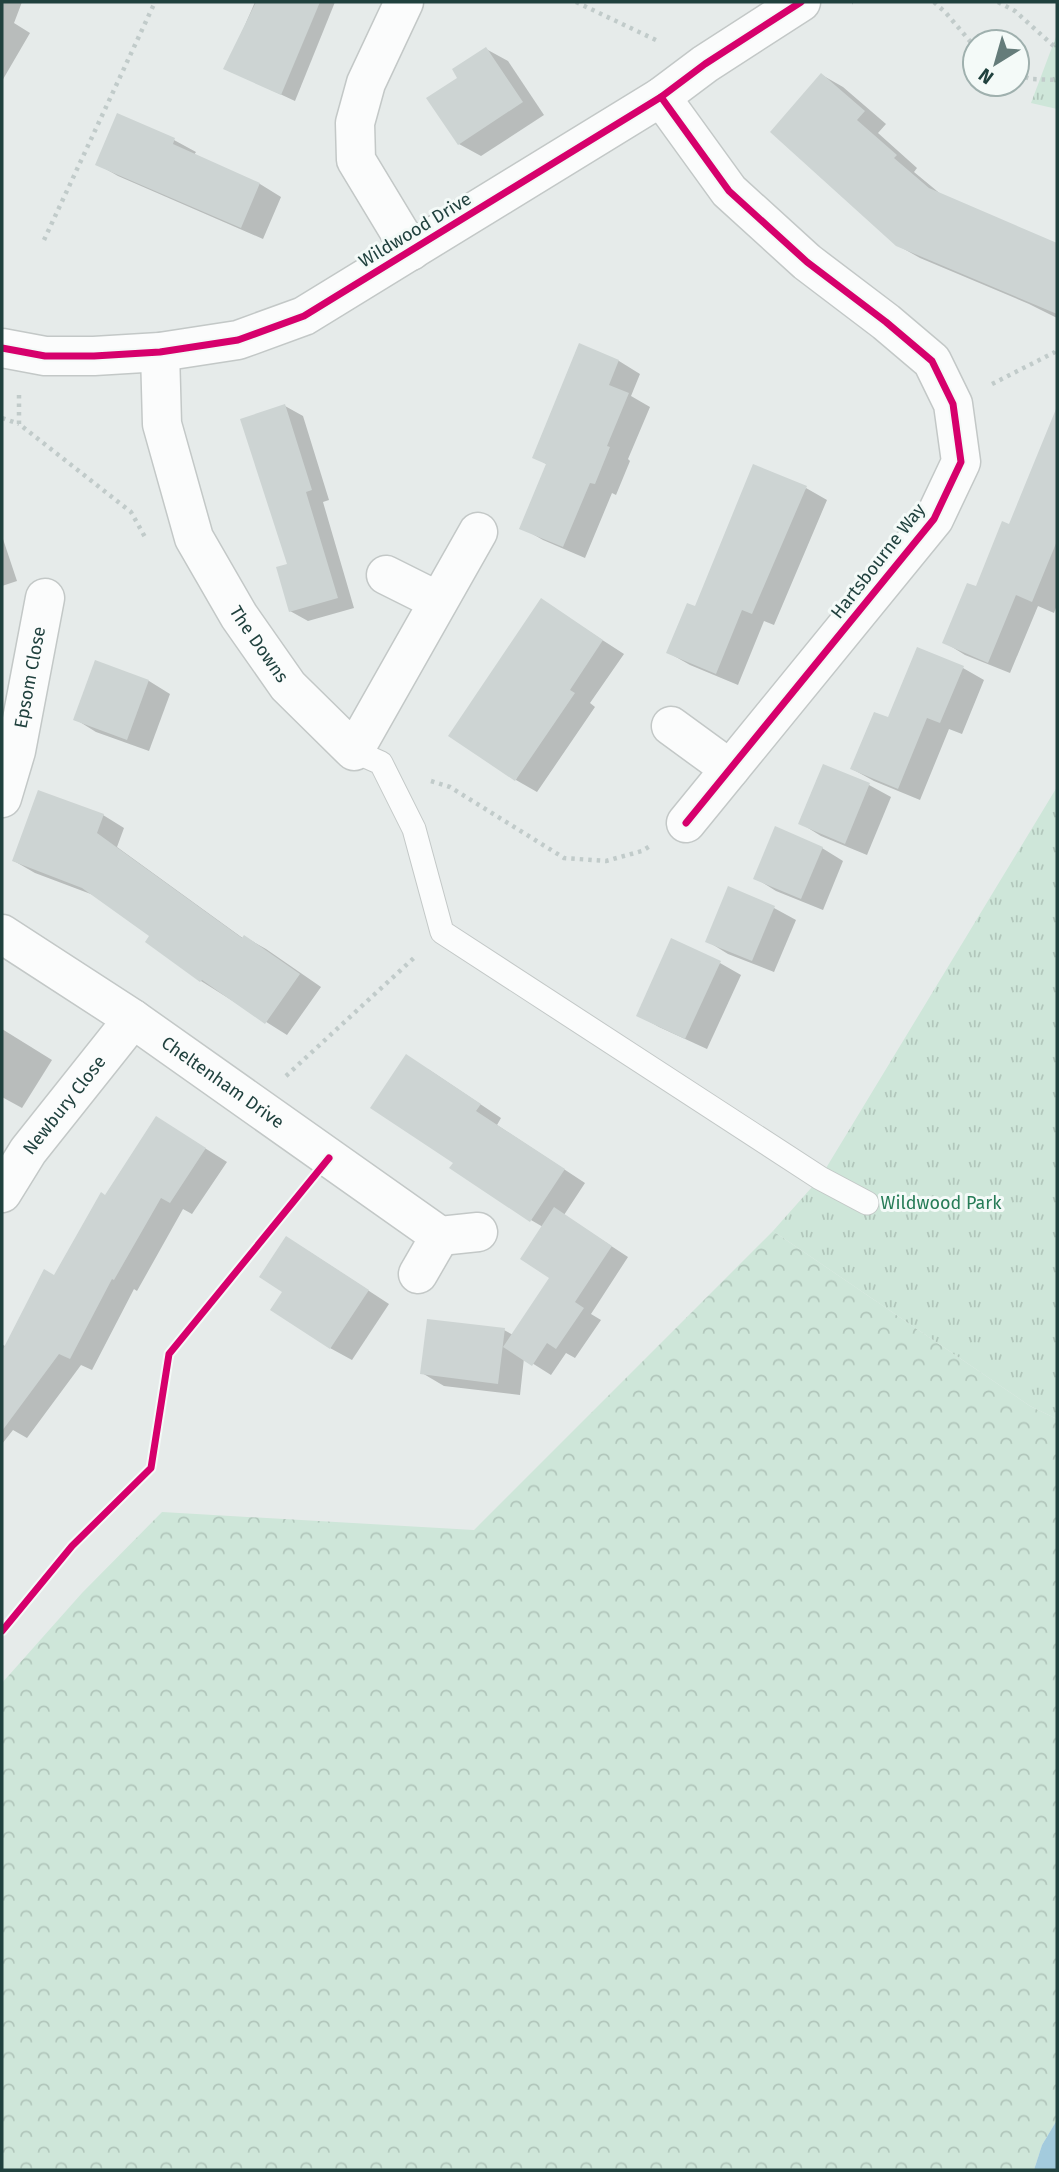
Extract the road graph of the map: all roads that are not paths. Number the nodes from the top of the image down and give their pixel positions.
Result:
1 (404, 2) edge
2 (801, 2) edge
3 (661, 97) junction
4 (411, 251) junction
5 (2, 348) edge
6 (160, 352) junction
7 (478, 532) dead end
8 (386, 575) dead end
9 (45, 598) dead end
10 (438, 601) junction
11 (670, 726) dead end
12 (368, 757) junction
13 (730, 769) junction
14 (2, 798) edge
15 (686, 823) road end
16 (2, 934) edge
17 (134, 1019) junction
18 (2, 1193) edge
19 (867, 1203) dead end
20 (478, 1232) dead end
21 (440, 1236) junction
22 (418, 1274) dead end

1 - 4 street
2 - 3 street, Wildwood Drive
3 - 4 street, Wildwood Drive
3 - 13 street, Hartsbourne Way
4 - 6 street, Wildwood Drive
5 - 6 street, Wildwood Drive
6 - 12 street, The Downs
7 - 10 street
8 - 10 street
9 - 14 street, Epsom Close
10 - 12 street
11 - 13 street
12 - 19 lane
13 - 15 street, Hartsbourne Way
16 - 17 street, Cheltenham Drive
17 - 18 street, Newbury Close
17 - 21 street, Cheltenham Drive
20 - 21 street
21 - 22 street

